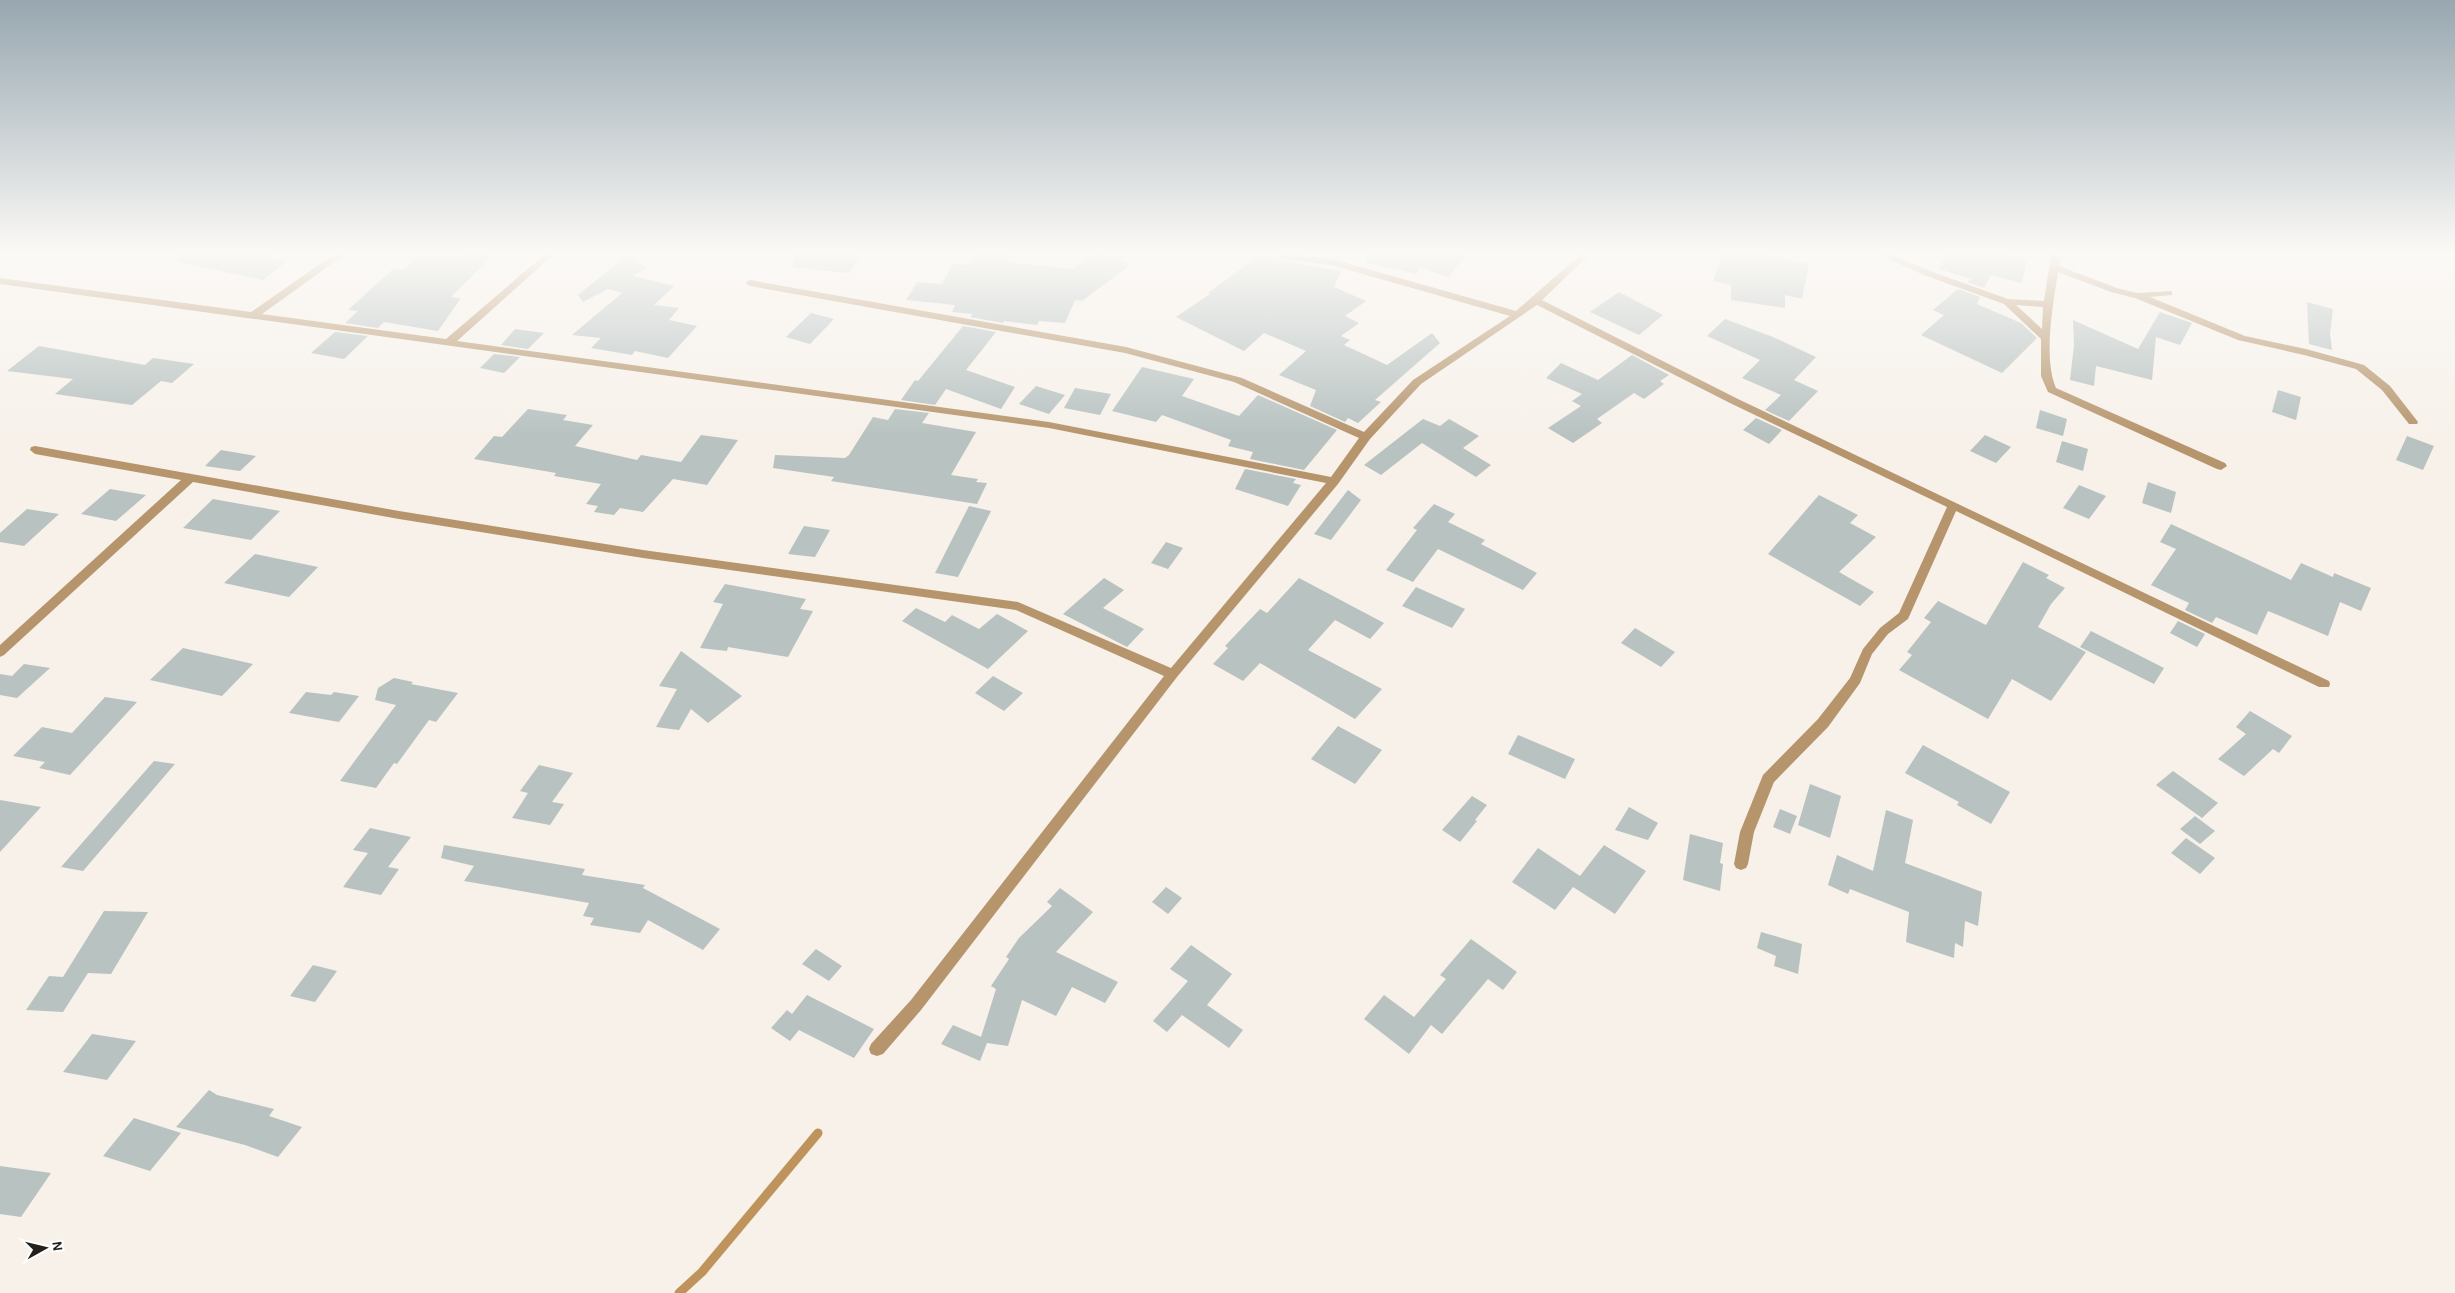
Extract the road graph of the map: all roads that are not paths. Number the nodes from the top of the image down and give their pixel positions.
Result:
1 (264, 315) edge
2 (480, 315) edge
3 (931, 315) edge
4 (1518, 315) edge
5 (1564, 315) edge
6 (2021, 315) edge
7 (2047, 315) edge
8 (2186, 315) edge
9 (2046, 338) junction
10 (449, 342) junction
11 (2413, 422) dead end
12 (1366, 437) junction
13 (35, 450) dead end
14 (2221, 466) dead end
15 (189, 479) junction
16 (1334, 481) junction
17 (1953, 505) junction
18 (0, 652) edge
19 (1173, 674) junction
20 (2324, 684) dead end
21 (1742, 864) dead end
22 (877, 1049) dead end

1 - 10 street
2 - 10 street
3 - 12 street
4 - 12 street
5 - 17 street
6 - 9 street
7 - 9 street
8 - 11 street
9 - 14 street
10 - 16 street
12 - 16 street
13 - 15 street
15 - 18 street
15 - 19 street
16 - 19 street
17 - 20 street
17 - 21 street
19 - 22 street

